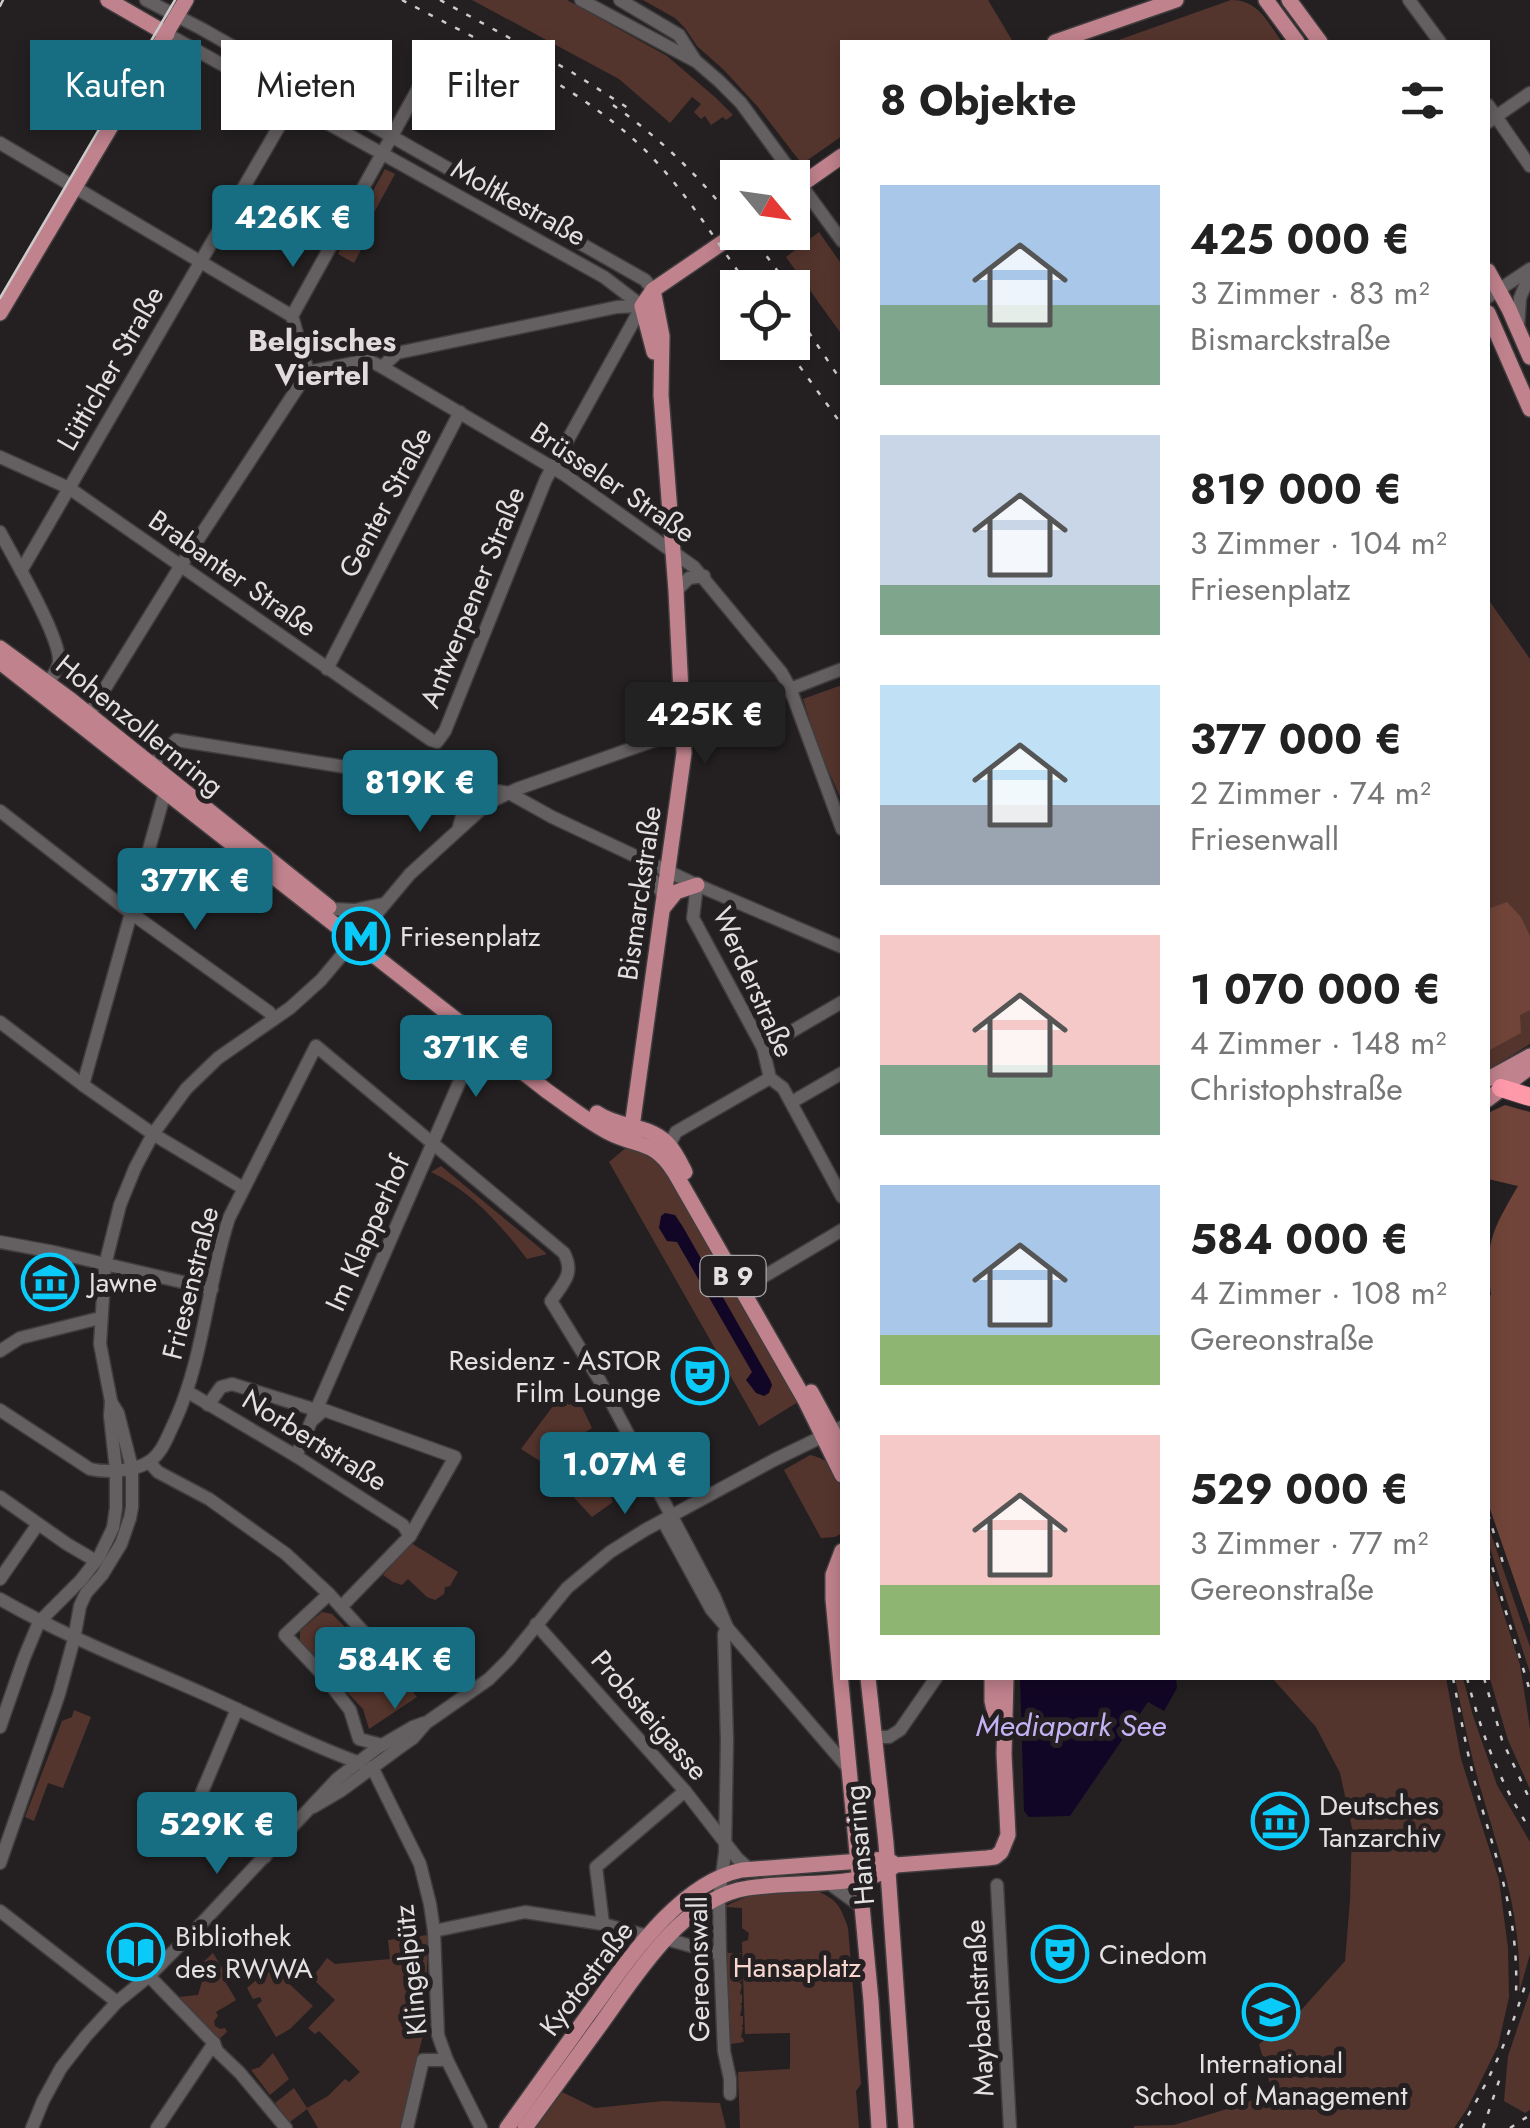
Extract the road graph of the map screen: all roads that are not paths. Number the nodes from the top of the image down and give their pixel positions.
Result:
1 (108, 0) edge
2 (146, 0) edge
3 (186, 0) edge
4 (581, 0) edge
5 (620, 0) edge
6 (1176, 0) edge
7 (1266, 0) edge
8 (1289, 0) edge
9 (1409, 0) edge
10 (1300, 8) edge
11 (178, 15) junction
12 (167, 34) junction
13 (221, 40) edge
14 (1061, 40) edge
15 (1296, 40) edge
16 (1319, 40) edge
17 (1439, 40) edge
18 (697, 62) junction
19 (221, 64) edge
20 (1530, 93) edge
21 (412, 100) edge
22 (1490, 115) edge
23 (277, 130) edge
24 (337, 130) edge
25 (379, 130) edge
26 (392, 137) junction
27 (0, 143) edge
28 (381, 155) junction
29 (840, 157) edge
30 (778, 160) edge
31 (1530, 166) edge
32 (810, 179) edge
33 (472, 182) junction
34 (74, 186) junction
35 (462, 200) junction
36 (810, 203) edge
37 (840, 238) edge
38 (720, 244) edge
39 (201, 262) junction
40 (1530, 272) edge
41 (653, 290) junction
42 (1493, 294) edge
43 (642, 306) junction
44 (0, 313) edge
45 (292, 316) junction
46 (1518, 331) junction
47 (1492, 332) edge
48 (1530, 357) edge
49 (376, 364) junction
50 (308, 372) junction
51 (661, 396) junction
52 (1530, 409) edge
53 (460, 412) junction
54 (0, 458) edge
55 (552, 467) junction
56 (69, 488) junction
57 (0, 532) edge
58 (673, 552) junction
59 (180, 567) junction
60 (21, 570) junction
61 (704, 576) junction
62 (676, 591) junction
63 (0, 648) edge
64 (0, 662) edge
65 (327, 669) junction
66 (840, 670) edge
67 (48, 683) junction
68 (790, 688) junction
69 (85, 720) junction
70 (684, 730) junction
71 (431, 740) joint
72 (127, 760) junction
73 (150, 765) junction
74 (454, 785) junction
75 (165, 792) junction
76 (509, 792) junction
77 (0, 811) edge
78 (840, 824) edge
79 (460, 827) junction
80 (643, 859) junction
81 (668, 870) junction
82 (697, 885) junction
83 (663, 902) junction
84 (383, 904) junction
85 (332, 910) junction
86 (130, 913) junction
87 (357, 936) junction
88 (840, 947) edge
89 (840, 1003) edge
90 (274, 1019) junction
91 (0, 1022) edge
92 (482, 1033) junction
93 (763, 1048) junction
94 (1530, 1056) edge
95 (1530, 1067) edge
96 (840, 1075) edge
97 (770, 1078) junction
98 (83, 1086) junction
99 (1491, 1088) edge
100 (1530, 1097) edge
101 (792, 1102) junction
102 (630, 1132) junction
103 (154, 1134) junction
104 (433, 1146) junction
105 (670, 1146) junction
106 (243, 1188) junction
107 (840, 1193) edge
108 (840, 1231) edge
109 (0, 1242) edge
110 (106, 1265) junction
111 (746, 1288) junction
112 (212, 1289) junction
113 (100, 1318) junction
114 (0, 1351) edge
115 (188, 1392) junction
116 (111, 1401) junction
117 (208, 1404) junction
118 (0, 1410) edge
119 (314, 1418) junction
120 (833, 1432) edge
121 (296, 1456) junction
122 (149, 1462) junction
123 (840, 1465) edge
124 (132, 1468) junction
125 (116, 1470) junction
126 (0, 1497) edge
127 (667, 1519) junction
128 (38, 1524) junction
129 (410, 1536) junction
130 (840, 1557) edge
131 (96, 1560) junction
132 (0, 1579) edge
133 (329, 1594) junction
134 (63, 1599) junction
135 (0, 1600) edge
136 (341, 1608) junction
137 (39, 1622) junction
138 (536, 1624) junction
139 (728, 1626) junction
140 (58, 1631) junction
141 (74, 1639) junction
142 (399, 1670) dead end
143 (840, 1677) edge
144 (840, 1680) edge
145 (868, 1680) edge
146 (935, 1680) edge
147 (992, 1680) edge
148 (1006, 1680) edge
149 (237, 1709) junction
150 (426, 1723) junction
151 (0, 1728) edge
152 (875, 1737) junction
153 (382, 1745) junction
154 (333, 1754) junction
155 (1004, 1754) junction
156 (356, 1762) junction
157 (372, 1768) junction
158 (848, 1769) junction
159 (332, 1785) junction
160 (685, 1791) junction
161 (313, 1807) junction
162 (725, 1842) junction
163 (264, 1857) junction
164 (0, 1864) edge
165 (749, 1869) junction
166 (879, 1869) junction
167 (722, 1875) junction
168 (826, 1882) junction
169 (997, 1885) dead end
170 (720, 1897) junction
171 (862, 1908) junction
172 (0, 1911) edge
173 (603, 1924) junction
174 (434, 1930) junction
175 (648, 1936) junction
176 (666, 1938) junction
177 (720, 1954) junction
178 (148, 1976) junction
179 (117, 2002) junction
180 (214, 2043) junction
181 (447, 2060) junction
182 (730, 2094) dead end
183 (170, 2110) junction
184 (32, 2128) edge
185 (157, 2128) edge
186 (178, 2128) edge
187 (286, 2128) edge
188 (407, 2128) edge
189 (481, 2128) edge
190 (507, 2128) edge
191 (525, 2128) edge
192 (878, 2128) edge
193 (906, 2128) edge
194 (1010, 2128) edge

1 - 12 main road, Moltkestraße
2 - 11 street, Moltkestraße
3 - 11 main road
4 - 18 street
5 - 18 street
6 - 14 main road
7 - 15 main road
8 - 10 main road
9 - 17 street
10 - 16 main road
11 - 12 main road
11 - 13 street, Moltkestraße
12 - 19 street, Moltkestraße
12 - 34 main road
18 - 30 street
20 - 22 street
21 - 26 street
22 - 31 street
23 - 39 street, Lütticher Straße
24 - 28 street, Moltkestraße
25 - 26 street, Moltkestraße
26 - 28 street
26 - 33 street, Moltkestraße
27 - 34 street
28 - 35 street, Moltkestraße
28 - 45 street
29 - 32 main road
33 - 35 street
33 - 41 street, Moltkestraße
34 - 39 street
34 - 44 main road
35 - 43 street, Moltkestraße
36 - 37 street
38 - 41 main road
39 - 45 street
39 - 56 street, Lütticher Straße
40 - 42 street
40 - 46 street
41 - 43 main road
41 - 51 main road, Bismarckstraße
42 - 46 main road
43 - 49 street
43 - 51 main road, Bismarckstraße
43 - 55 street, Antwerpener Straße
45 - 50 street
46 - 48 main road
47 - 52 main road
49 - 50 street
49 - 53 street, Brüsseler Straße
50 - 59 street
51 - 58 main road, Bismarckstraße
53 - 55 street, Brüsseler Straße
53 - 65 street, Genter Straße
54 - 56 street, Brabanter Straße
55 - 58 street, Brüsseler Straße
55 - 71 street, Antwerpener Straße
56 - 59 street, Brabanter Straße
56 - 60 street, Lütticher Straße
57 - 60 street
58 - 61 street, Brüsseler Straße
58 - 62 main road, Bismarckstraße
59 - 65 street, Brabanter Straße
59 - 69 street
60 - 67 street
61 - 62 street
61 - 68 street, Brüsseler Straße
62 - 70 main road, Bismarckstraße
63 - 67 main road, Hohenzollernring / B 9
64 - 69 main road, Hohenzollernring / B 9
65 - 71 street, Brabanter Straße
66 - 68 street
67 - 69 main road, Hohenzollernring / B 9
68 - 70 street
68 - 78 street, Brüsseler Straße
69 - 72 main road, Hohenzollernring / B 9
69 - 73 main road, Hohenzollernring / B 9
70 - 76 street
70 - 81 main road, Bismarckstraße
72 - 73 street
72 - 75 main road, Hohenzollernring / B 9
73 - 74 street
73 - 85 main road, Hohenzollernring / B 9
74 - 76 street
74 - 79 street
75 - 86 street
75 - 87 main road, Hohenzollernring / B 9
76 - 79 street
76 - 80 street
77 - 86 street
79 - 84 street
80 - 81 street
80 - 83 street
81 - 82 street
81 - 83 main road, Bismarckstraße
82 - 83 main road
82 - 88 street
82 - 93 street, Werderstraße
83 - 102 main road, Bismarckstraße
84 - 85 street
84 - 87 street
85 - 87 main road, Hohenzollernring / B 9
86 - 90 street
86 - 98 street
87 - 90 street
87 - 92 main road, Hohenzollernring / B 9
89 - 93 street
90 - 103 street
91 - 98 street
92 - 102 main road, Hohenzollernring / B 9
92 - 104 street, Im Klapperhof
93 - 97 street, Werderstraße
94 - 99 main road
95 - 99 main road
96 - 101 street
97 - 101 street, Werderstraße
97 - 105 street
98 - 103 street
99 - 100 highway
101 - 107 street, Werderstraße
102 - 105 main road, B 9
102 - 111 main road, B 9
103 - 106 street
103 - 110 street
104 - 106 street, Friesenstraße
104 - 119 street, Im Klapperhof
104 - 127 street
105 - 111 main road, B 9
106 - 112 street, Friesenstraße
108 - 111 street
109 - 110 street
110 - 112 street
110 - 113 street
111 - 120 main road, B 9
112 - 115 street, Friesenstraße
113 - 114 street
113 - 116 street
115 - 117 street, Norbertstraße
115 - 122 street, Friesenstraße
116 - 124 street
116 - 125 street
117 - 119 street
117 - 121 street, Norbertstraße
118 - 125 street
119 - 121 street, Im Klapperhof
119 - 129 street
120 - 123 main road, B 9
120 - 127 street
121 - 129 street, Norbertstraße
122 - 124 street
122 - 133 street
124 - 125 street
124 - 141 street
125 - 131 street
126 - 128 street
127 - 138 street
127 - 139 street
128 - 131 street
128 - 132 street
129 - 136 street
130 - 143 main road, Hansaring
131 - 134 street
133 - 136 street
133 - 153 street
134 - 137 street
134 - 140 street
135 - 137 street
136 - 142 street
137 - 140 street
137 - 151 street
138 - 150 street
138 - 160 street, Probsteigasse
139 - 158 street
139 - 162 street, Gereonswall
140 - 141 street
141 - 149 street
141 - 164 street
144 - 158 main road, Hansaring
145 - 152 main road, Hansaring
146 - 152 street
147 - 155 main road
148 - 155 main road
149 - 154 street
149 - 163 street
150 - 153 street
150 - 157 street
152 - 166 main road, Hansaring
153 - 156 street
154 - 156 street
154 - 159 street
155 - 166 main road
156 - 157 street
156 - 159 street
157 - 161 street
157 - 174 street, Klingelpütz
158 - 166 main road, Hansaring
159 - 161 street
160 - 162 street, Probsteigasse
160 - 173 street
161 - 163 street
162 - 165 street
162 - 167 street, Gereonswall
163 - 178 street
165 - 166 main road
165 - 167 main road
166 - 168 main road
166 - 171 main road, Hansaring
166 - 193 main road, Hansaring
167 - 170 street, Gereonswall
167 - 175 main road, Kyotostraße
168 - 170 main road
168 - 171 street, Hansaring
169 - 194 street, Maybachstraße
170 - 176 main road, Kyotostraße
170 - 177 street, Gereonswall
171 - 192 main road, Hansaring
172 - 179 street
173 - 174 street
173 - 175 street
174 - 181 street, Klingelpütz
175 - 190 main road, Kyotostraße
176 - 177 street
176 - 191 main road, Kyotostraße
177 - 182 street, Gereonswall
178 - 179 street
178 - 180 street
179 - 184 street
180 - 183 street
180 - 187 street
181 - 188 street, Klingelpütz
181 - 189 street, Klingelpütz
183 - 185 street
183 - 186 street

